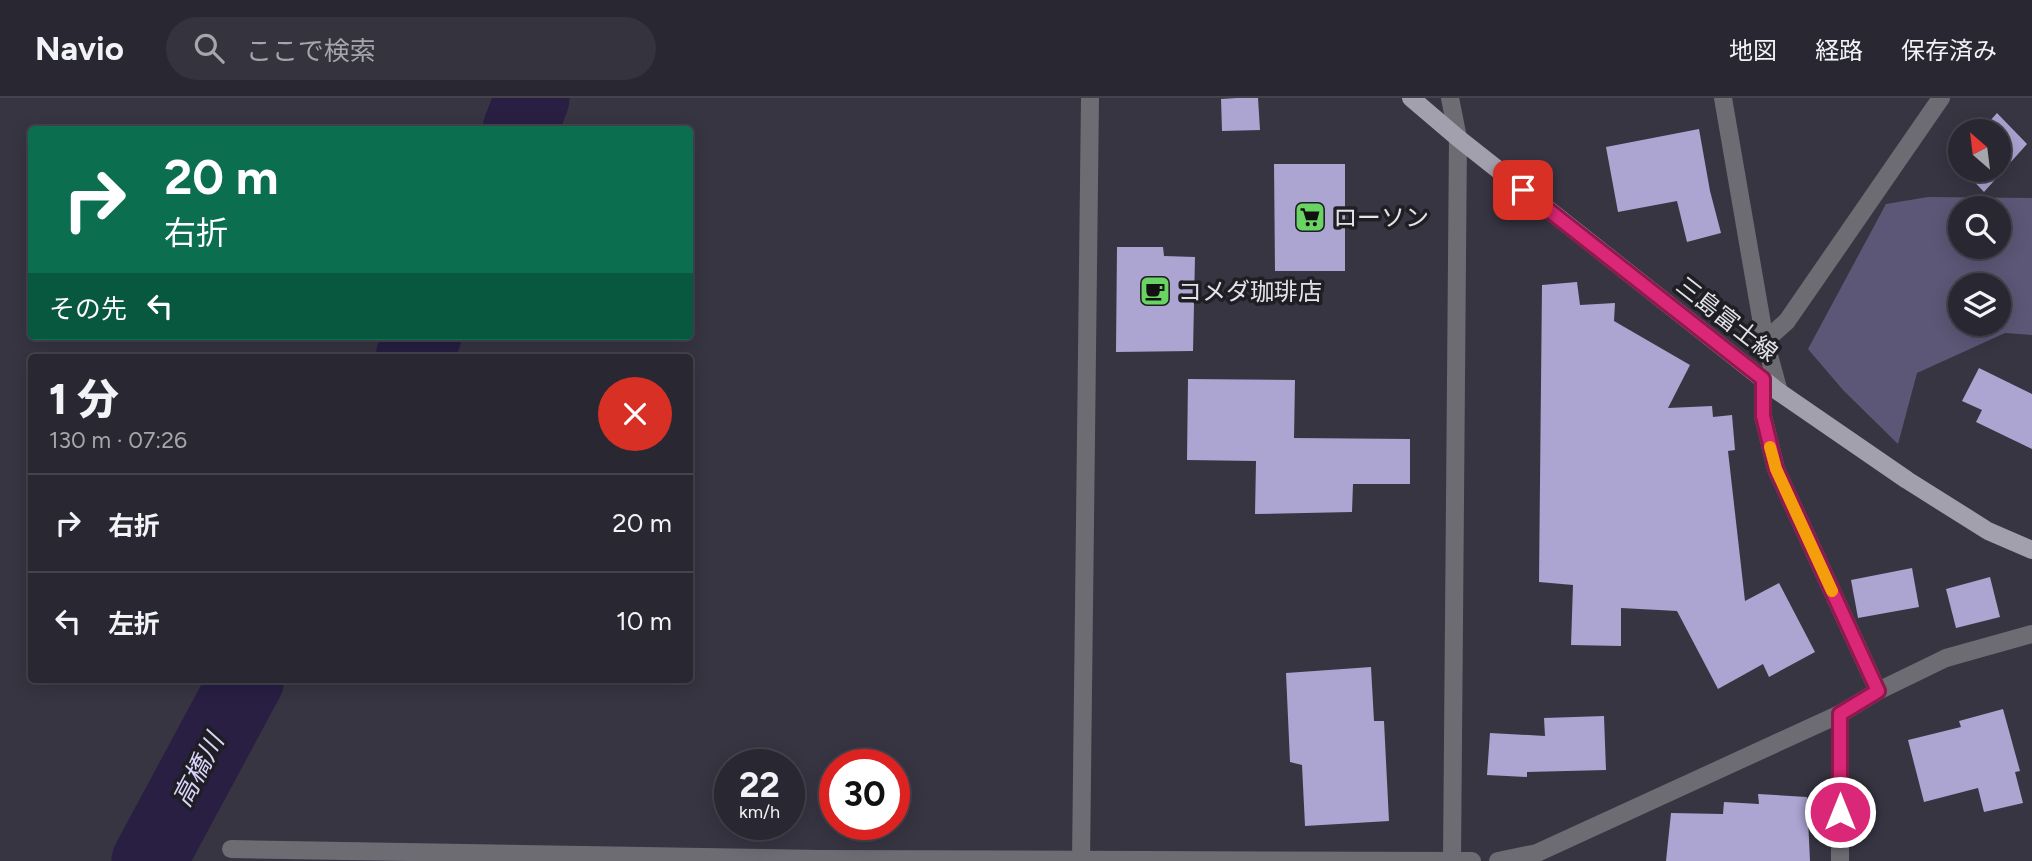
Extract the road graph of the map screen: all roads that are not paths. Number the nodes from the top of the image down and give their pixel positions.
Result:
1 (1090, 98) edge
2 (1411, 98) edge
3 (1450, 98) edge
4 (1723, 98) edge
5 (1941, 98) edge
6 (1458, 138) junction
7 (1765, 341) junction
8 (1763, 379) junction
9 (1779, 392) junction
10 (2032, 550) edge
11 (2032, 634) edge
12 (1878, 691) junction
13 (1840, 714) junction
14 (231, 849) dead end
15 (1452, 860) edge
16 (1081, 861) edge
17 (1472, 861) edge
18 (1497, 861) edge
19 (1840, 861) edge

1 - 16 street
2 - 6 main road, 三島富士線
3 - 6 street
4 - 7 street
5 - 7 street
6 - 8 main road, 三島富士線
6 - 15 street
7 - 9 street
8 - 9 main road, 三島富士線
8 - 12 street
9 - 10 main road, 三島富士線
11 - 12 street
12 - 13 street
13 - 18 street
13 - 19 street
14 - 16 street
15 - 16 street
15 - 17 street

